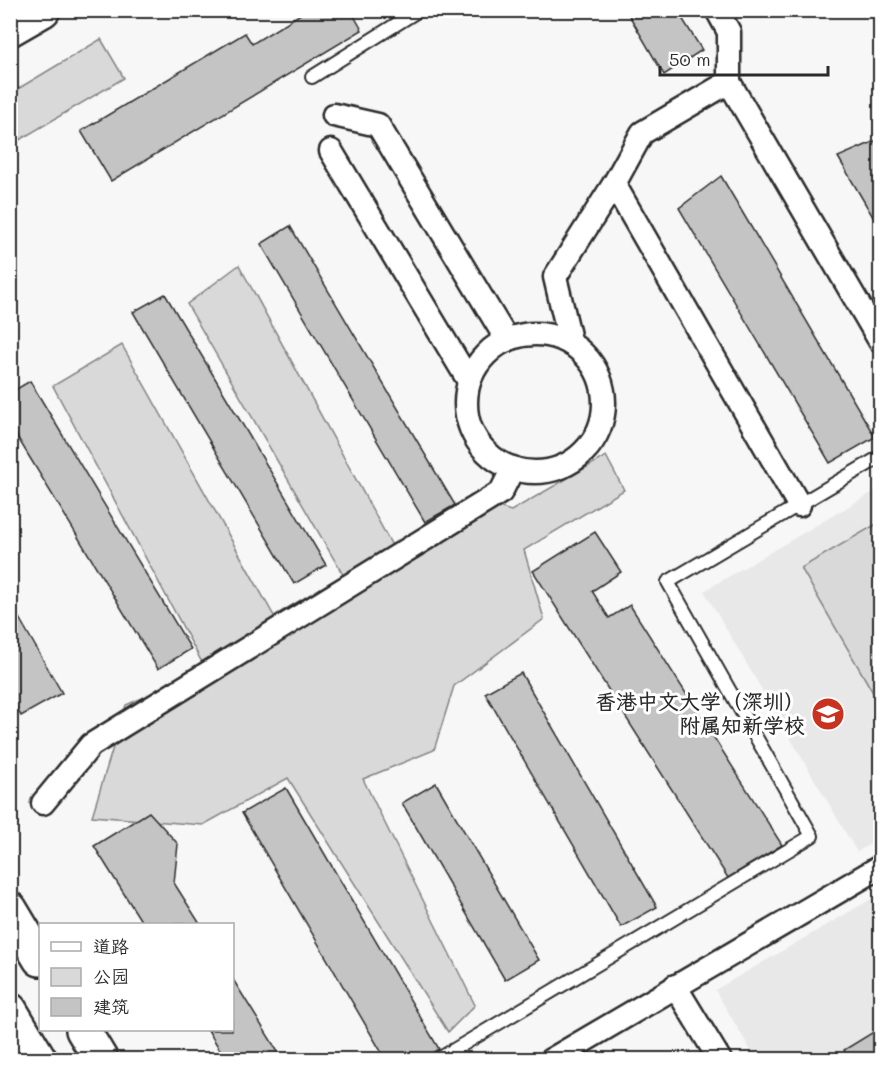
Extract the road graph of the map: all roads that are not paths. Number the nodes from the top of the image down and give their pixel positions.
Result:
1 (42, 10) edge
2 (419, 10) edge
3 (717, 10) edge
4 (10, 29) edge
5 (312, 77) dead end
6 (729, 82) junction
7 (334, 115) dead end
8 (331, 151) dead end
9 (614, 184) junction
10 (507, 340) junction
11 (880, 341) edge
12 (571, 344) junction
13 (469, 381) junction
14 (880, 457) edge
15 (513, 468) junction
16 (799, 505) junction
17 (43, 803) dead end
18 (880, 867) edge
19 (10, 909) edge
20 (39, 957) edge
21 (675, 986) junction
22 (10, 1010) edge
23 (84, 1031) edge
24 (40, 1059) edge
25 (101, 1059) edge
26 (437, 1059) edge
27 (551, 1059) edge
28 (720, 1059) edge

1 - 4 street
2 - 5 lane
3 - 6 street
6 - 9 street
6 - 11 street
7 - 10 street
8 - 13 street
9 - 12 street
9 - 16 street
10 - 12 street
10 - 13 street
12 - 15 street
13 - 15 street
14 - 16 lane
15 - 17 street
16 - 26 lane
18 - 21 street
19 - 20 street
21 - 27 street
21 - 28 street
22 - 24 street
23 - 25 street

